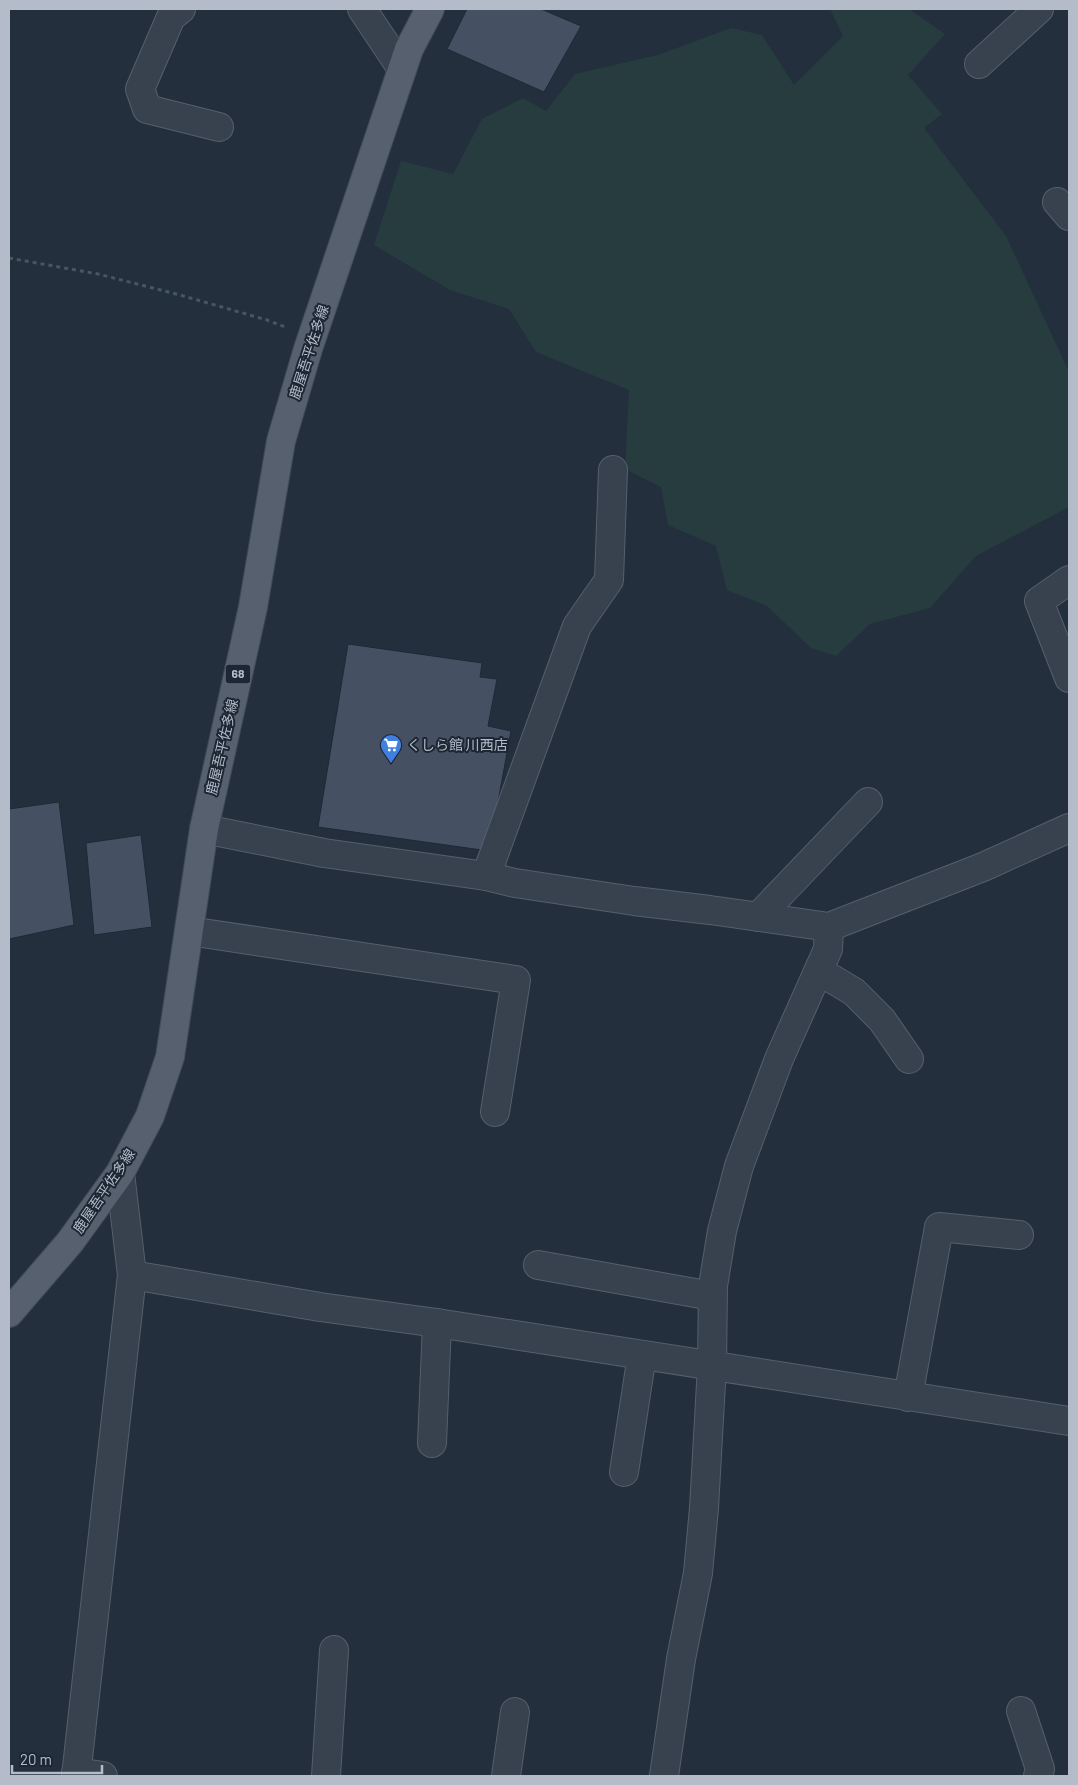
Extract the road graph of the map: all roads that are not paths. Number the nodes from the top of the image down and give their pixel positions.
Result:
1 (181, 9) edge
2 (362, 9) edge
3 (430, 9) edge
4 (1039, 9) edge
5 (979, 64) dead end
6 (402, 69) junction
7 (218, 127) dead end
8 (613, 470) dead end
9 (1069, 580) edge
10 (1069, 678) edge
11 (868, 802) dead end
12 (1069, 828) edge
13 (204, 829) junction
14 (486, 876) junction
15 (758, 917) junction
16 (829, 927) junction
17 (189, 931) junction
18 (819, 971) junction
19 (908, 1059) dead end
20 (496, 1112) dead end
21 (120, 1172) junction
22 (1019, 1235) dead end
23 (538, 1265) dead end
24 (132, 1275) junction
25 (712, 1296) junction
26 (9, 1313) edge
27 (437, 1324) junction
28 (642, 1355) junction
29 (712, 1365) junction
30 (908, 1397) junction
31 (1069, 1421) edge
32 (432, 1443) dead end
33 (624, 1472) dead end
34 (334, 1650) dead end
35 (1021, 1711) dead end
36 (514, 1712) dead end
37 (76, 1774) edge
38 (103, 1776) edge
39 (326, 1776) edge
40 (506, 1776) edge
41 (664, 1776) edge
42 (1038, 1776) edge

1 - 7 street
2 - 6 street
3 - 6 main road, 鹿屋吾平佐多線 / 68
4 - 5 street
6 - 13 main road, 鹿屋吾平佐多線 / 68
8 - 14 street
9 - 10 street
11 - 15 street
12 - 16 street
13 - 14 street
13 - 17 main road, 鹿屋吾平佐多線 / 68
14 - 15 street
15 - 16 street
16 - 18 street
17 - 20 street
17 - 21 main road, 鹿屋吾平佐多線 / 68
18 - 19 street
18 - 25 street
21 - 24 street
21 - 26 main road, 鹿屋吾平佐多線 / 68
22 - 30 street
23 - 25 street
24 - 27 street
24 - 37 street
25 - 29 street
27 - 28 street
27 - 32 street
28 - 29 street
28 - 33 street
29 - 30 street
29 - 41 street
30 - 31 street
34 - 39 street
35 - 42 street
36 - 40 street
37 - 38 street

